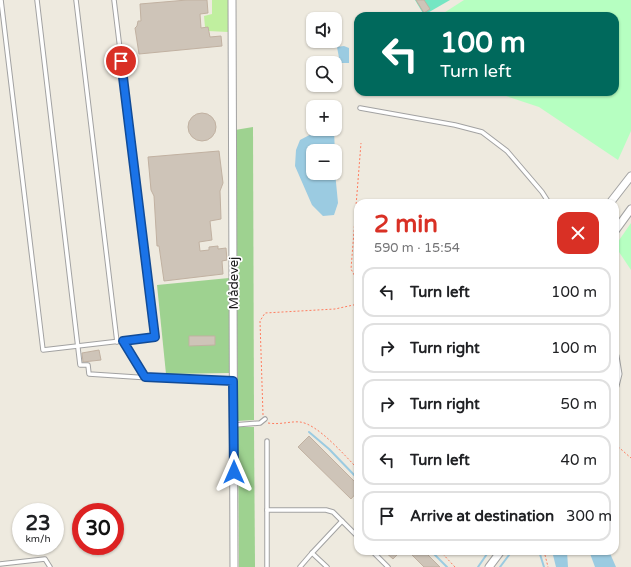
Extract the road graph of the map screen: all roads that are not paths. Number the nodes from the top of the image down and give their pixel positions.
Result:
1 (1, 0) edge
2 (37, 0) edge
3 (76, 0) edge
4 (114, 0) edge
5 (232, 0) edge
6 (360, 108) dead end
7 (631, 176) edge
8 (546, 199) edge
9 (613, 199) edge
10 (631, 209) edge
11 (619, 226) edge
12 (123, 341) junction
13 (117, 342) junction
14 (79, 346) junction
15 (145, 377) junction
16 (233, 381) junction
17 (265, 419) road end
18 (234, 425) junction
19 (267, 441) dead end
20 (267, 510) junction
21 (342, 521) junction
22 (354, 533) edge
23 (312, 553) junction
24 (376, 555) edge
25 (497, 555) edge
26 (0, 564) edge
27 (50, 567) edge
28 (234, 567) edge
29 (267, 567) edge
30 (300, 567) edge
31 (327, 567) edge
32 (388, 567) edge
33 (489, 567) edge

1 - 14 lane
2 - 14 lane
3 - 13 lane
4 - 12 lane
5 - 16 street, Mådevej
6 - 8 lane
7 - 9 street
10 - 11 street
12 - 13 lane
12 - 15 lane
13 - 14 lane
14 - 15 lane
15 - 16 lane
16 - 18 street, Mådevej
17 - 18 lane
18 - 28 street, Mådevej
19 - 20 lane
20 - 21 lane
20 - 29 lane
21 - 22 lane
21 - 23 lane
23 - 30 lane
23 - 31 lane
24 - 32 lane
25 - 33 street
26 - 27 lane

